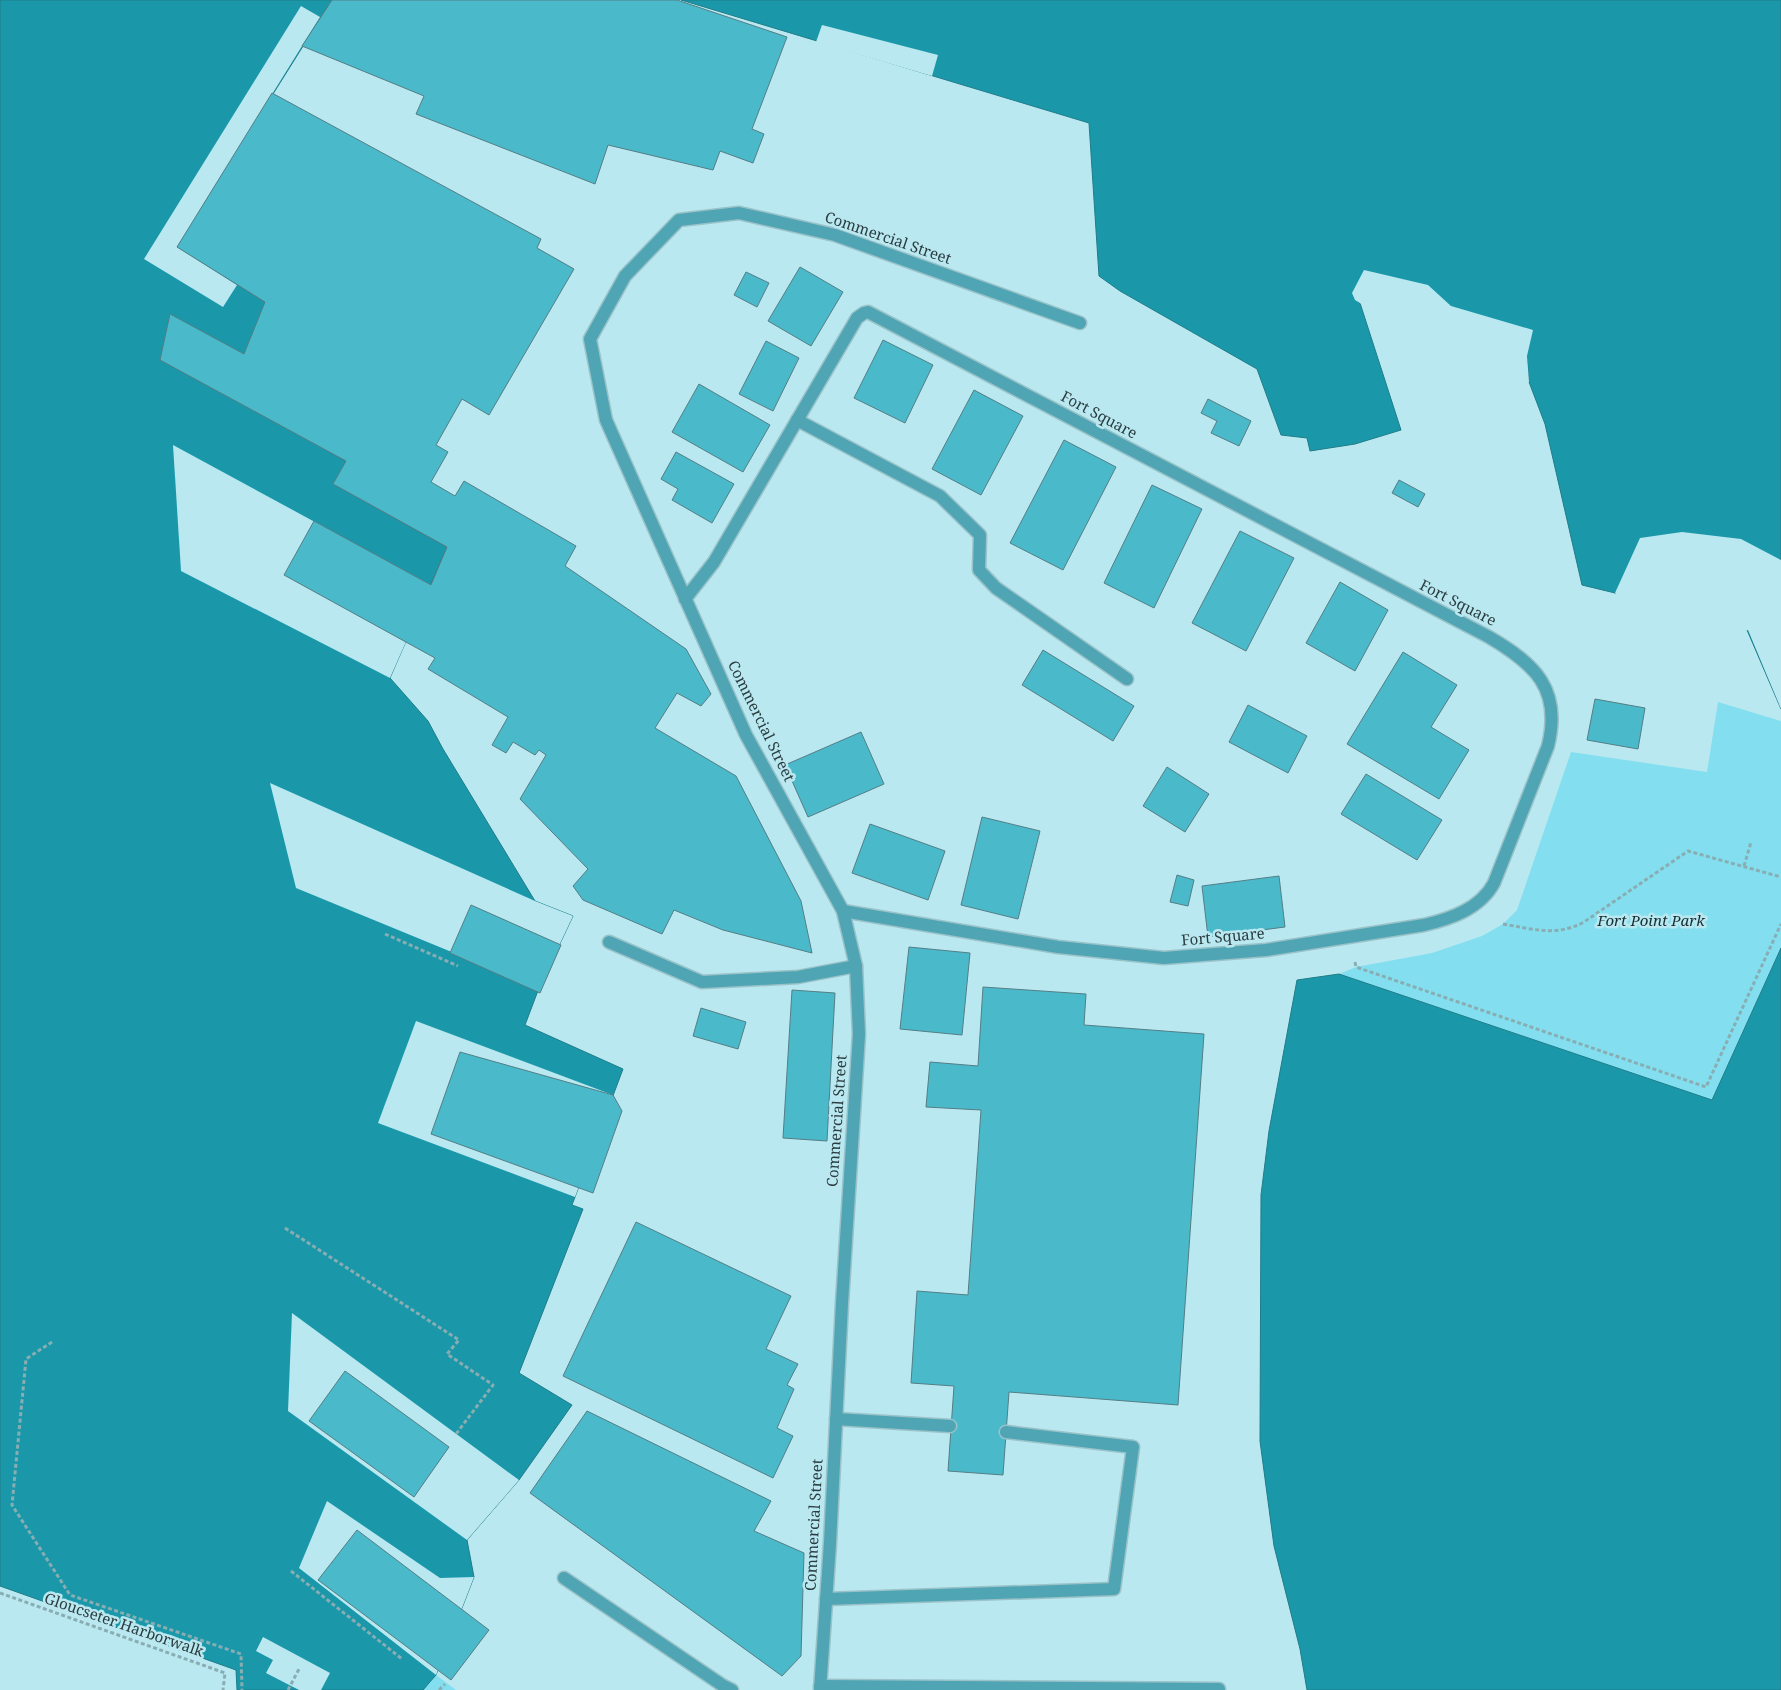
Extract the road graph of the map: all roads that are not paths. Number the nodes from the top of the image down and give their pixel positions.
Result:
1 (1080, 323) dead end
2 (797, 420) junction
3 (685, 599) junction
4 (1127, 679) dead end
5 (843, 911) junction
6 (609, 942) dead end
7 (856, 966) junction
8 (836, 1419) junction
9 (950, 1426) dead end
10 (1006, 1432) dead end
11 (564, 1578) dead end
12 (826, 1599) junction
13 (820, 1688) edge
14 (1219, 1689) edge
15 (732, 1690) edge

1 - 3 street, Commercial Street
2 - 3 street, Fort Square
2 - 4 street
2 - 5 street, Fort Square
3 - 5 street, Commercial Street
5 - 7 street, Commercial Street
6 - 7 street
7 - 8 street, Commercial Street
8 - 9 street
8 - 12 street, Commercial Street
10 - 12 street
11 - 15 street
12 - 13 street, Commercial Street
13 - 14 street

